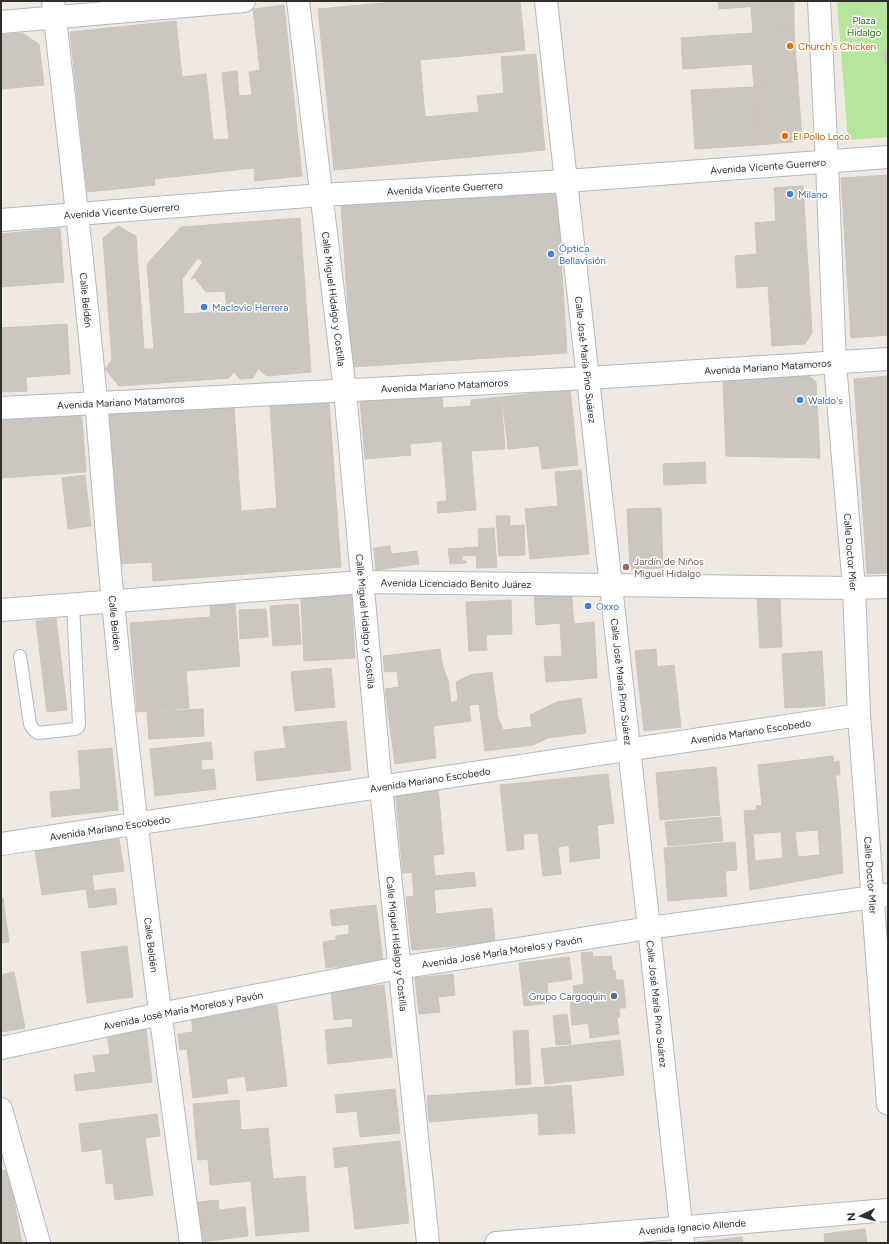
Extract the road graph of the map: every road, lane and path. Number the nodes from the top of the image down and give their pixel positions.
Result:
1 (244, 1) edge
2 (298, 1) edge
3 (546, 1) edge
4 (818, 1) edge
5 (54, 9) edge
6 (1, 22) edge
7 (888, 157) edge
8 (827, 162) junction
9 (566, 181) junction
10 (321, 195) junction
11 (78, 214) junction
12 (1, 220) edge
13 (888, 359) edge
14 (835, 364) junction
15 (588, 378) junction
16 (345, 391) junction
17 (96, 403) junction
18 (1, 408) edge
19 (362, 582) junction
20 (611, 585) junction
21 (888, 587) edge
22 (854, 588) junction
23 (113, 600) junction
24 (73, 604) junction
25 (1, 610) edge
26 (20, 656) dead end
27 (859, 715) junction
28 (629, 750) junction
29 (381, 787) junction
30 (137, 824) junction
31 (1, 844) edge
32 (880, 896) edge
33 (649, 928) junction
34 (399, 968) junction
35 (160, 1014) junction
36 (1, 1048) edge
37 (888, 1104) edge
38 (1, 1109) edge
39 (888, 1210) edge
40 (682, 1235) edge
41 (39, 1243) edge
42 (191, 1243) edge
43 (428, 1243) edge
44 (496, 1243) edge

1 - 5 street
2 - 10 street, Calle Miguel Hidalgo y Costilla
3 - 9 street, Calle José María Pino Suárez
4 - 8 street, Calle Doctor Mier
5 - 6 street
5 - 11 street, Calle Beldén
7 - 8 street, Avenida Vicente Guerrero
8 - 9 street, Avenida Vicente Guerrero
8 - 14 street, Calle Doctor Mier
9 - 10 street, Avenida Vicente Guerrero
9 - 15 street, Calle José María Pino Suárez
10 - 11 street, Avenida Vicente Guerrero
10 - 16 street, Calle Miguel Hidalgo y Costilla
11 - 12 street, Avenida Vicente Guerrero
11 - 17 street, Calle Beldén
13 - 14 street, Avenida Mariano Matamoros
14 - 15 street, Avenida Mariano Matamoros
14 - 22 street, Calle Doctor Mier
15 - 16 street, Avenida Mariano Matamoros
15 - 20 street, Calle José María Pino Suárez
16 - 17 street, Avenida Mariano Matamoros
16 - 19 street, Calle Miguel Hidalgo y Costilla
17 - 18 street, Avenida Mariano Matamoros
17 - 23 street, Calle Beldén
19 - 20 street, Avenida Licenciado Benito Juárez
19 - 23 street, Avenida Licenciado Benito Juárez
19 - 29 street, Calle Miguel Hidalgo y Costilla
20 - 22 street, Avenida Licenciado Benito Juárez
20 - 28 street, Calle José María Pino Suárez
21 - 22 street, Avenida Licenciado Benito Juárez
22 - 27 street, Calle Doctor Mier
23 - 24 street, Avenida Licenciado Benito Juárez
23 - 30 street, Calle Beldén
24 - 25 street, Avenida Licenciado Benito Juárez
24 - 26 lane
27 - 28 street, Avenida Mariano Escobedo
27 - 32 street, Calle Doctor Mier
28 - 29 street, Avenida Mariano Escobedo
28 - 33 street, Calle José María Pino Suárez
29 - 30 street, Avenida Mariano Escobedo
29 - 34 street, Calle Miguel Hidalgo y Costilla
30 - 31 street, Avenida Mariano Escobedo
30 - 35 street, Calle Beldén
32 - 33 street, Avenida José María Morelos y Pavón
32 - 37 street, Calle Doctor Mier
33 - 34 street, Avenida José María Morelos y Pavón
33 - 40 street, Calle José María Pino Suárez
34 - 35 street, Avenida José María Morelos y Pavón
34 - 43 street, Calle Miguel Hidalgo y Costilla
35 - 36 street, Avenida José María Morelos y Pavón
35 - 42 street, Calle Beldén
38 - 41 street
39 - 40 street, Avenida Ignacio Allende
40 - 44 street, Avenida Ignacio Allende

